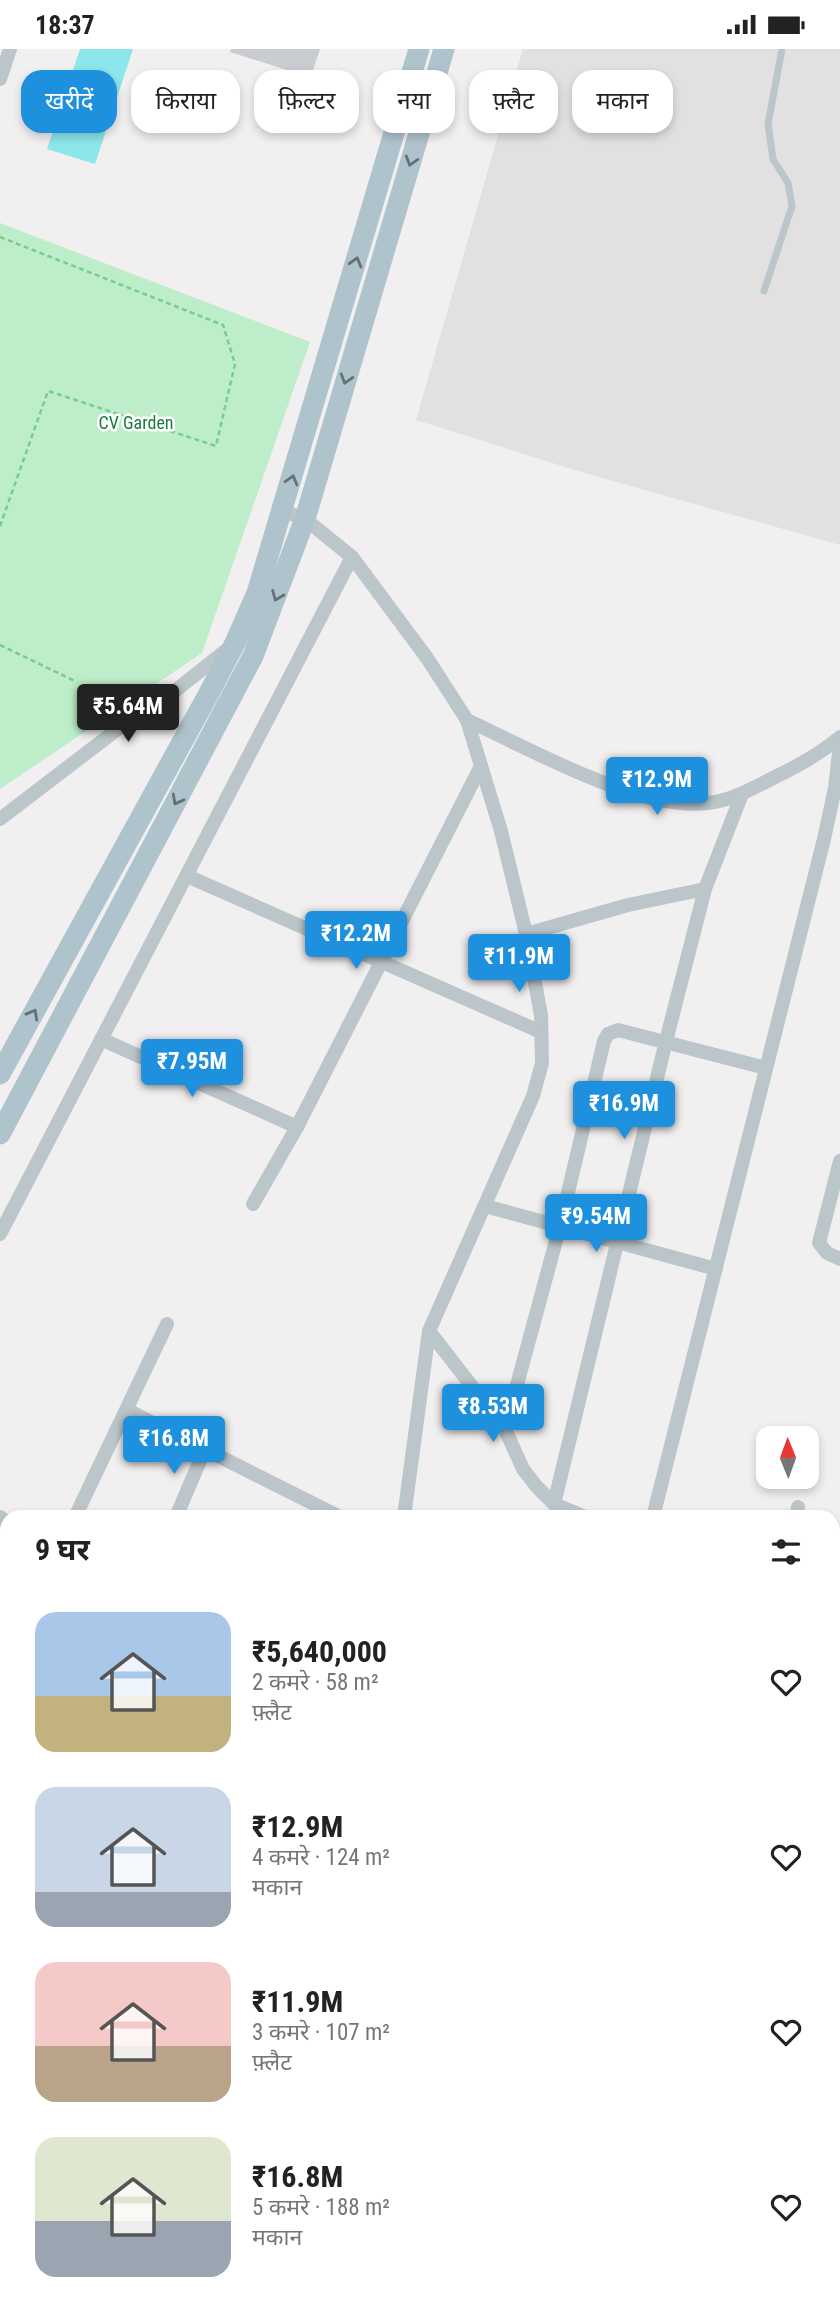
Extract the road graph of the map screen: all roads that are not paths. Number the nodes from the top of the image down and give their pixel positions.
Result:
1 (9, 49) edge
2 (419, 49) edge
3 (444, 49) edge
4 (782, 49) edge
5 (0, 79) edge
6 (764, 291) dead end
7 (283, 511) junction
8 (305, 519) junction
9 (352, 557) junction
10 (235, 643) junction
11 (467, 720) junction
12 (840, 737) edge
13 (840, 744) edge
14 (481, 766) junction
15 (742, 794) junction
16 (0, 819) edge
17 (187, 876) junction
18 (705, 889) junction
19 (526, 935) junction
20 (380, 963) junction
21 (541, 1032) junction
22 (102, 1039) junction
23 (666, 1041) junction
24 (766, 1068) junction
25 (0, 1074) edge
26 (297, 1127) junction
27 (0, 1134) edge
28 (840, 1161) edge
29 (253, 1204) dead end
30 (485, 1206) junction
31 (560, 1226) junction
32 (0, 1234) edge
33 (618, 1242) junction
34 (840, 1259) edge
35 (716, 1269) junction
36 (167, 1324) dead end
37 (429, 1331) junction
38 (127, 1410) junction
39 (505, 1429) junction
40 (205, 1449) junction
41 (555, 1504) junction
42 (78, 1510) edge
43 (179, 1510) edge
44 (326, 1510) edge
45 (405, 1510) edge
46 (569, 1510) edge
47 (655, 1510) edge

1 - 5 street
7 -> 2 main road
3 -> 8 main road
4 - 6 lane
7 - 8 street
7 - 10 main road
8 - 9 street
8 -> 27 main road
9 - 11 street
9 - 17 street
10 - 16 street
25 -> 10 main road
11 - 14 street
11 - 15 street
12 - 15 street
13 - 24 street
14 - 19 street
14 - 20 street
15 - 18 street
17 - 20 street
17 - 22 street
18 - 19 street
18 - 23 street
19 - 21 street
20 - 21 street
20 - 26 street
21 - 30 street
22 - 26 street
22 - 32 street
23 - 24 street
23 - 31 street
23 - 33 street
24 - 35 street
26 - 29 street
28 - 34 street
30 - 31 street
30 - 37 street
31 - 33 street
31 - 39 street
33 - 35 street
33 - 41 street
35 - 47 street
36 - 38 street
37 - 39 street
37 - 45 street
38 - 40 street
38 - 42 street
39 - 41 street
40 - 43 street
40 - 44 street
41 - 46 street

